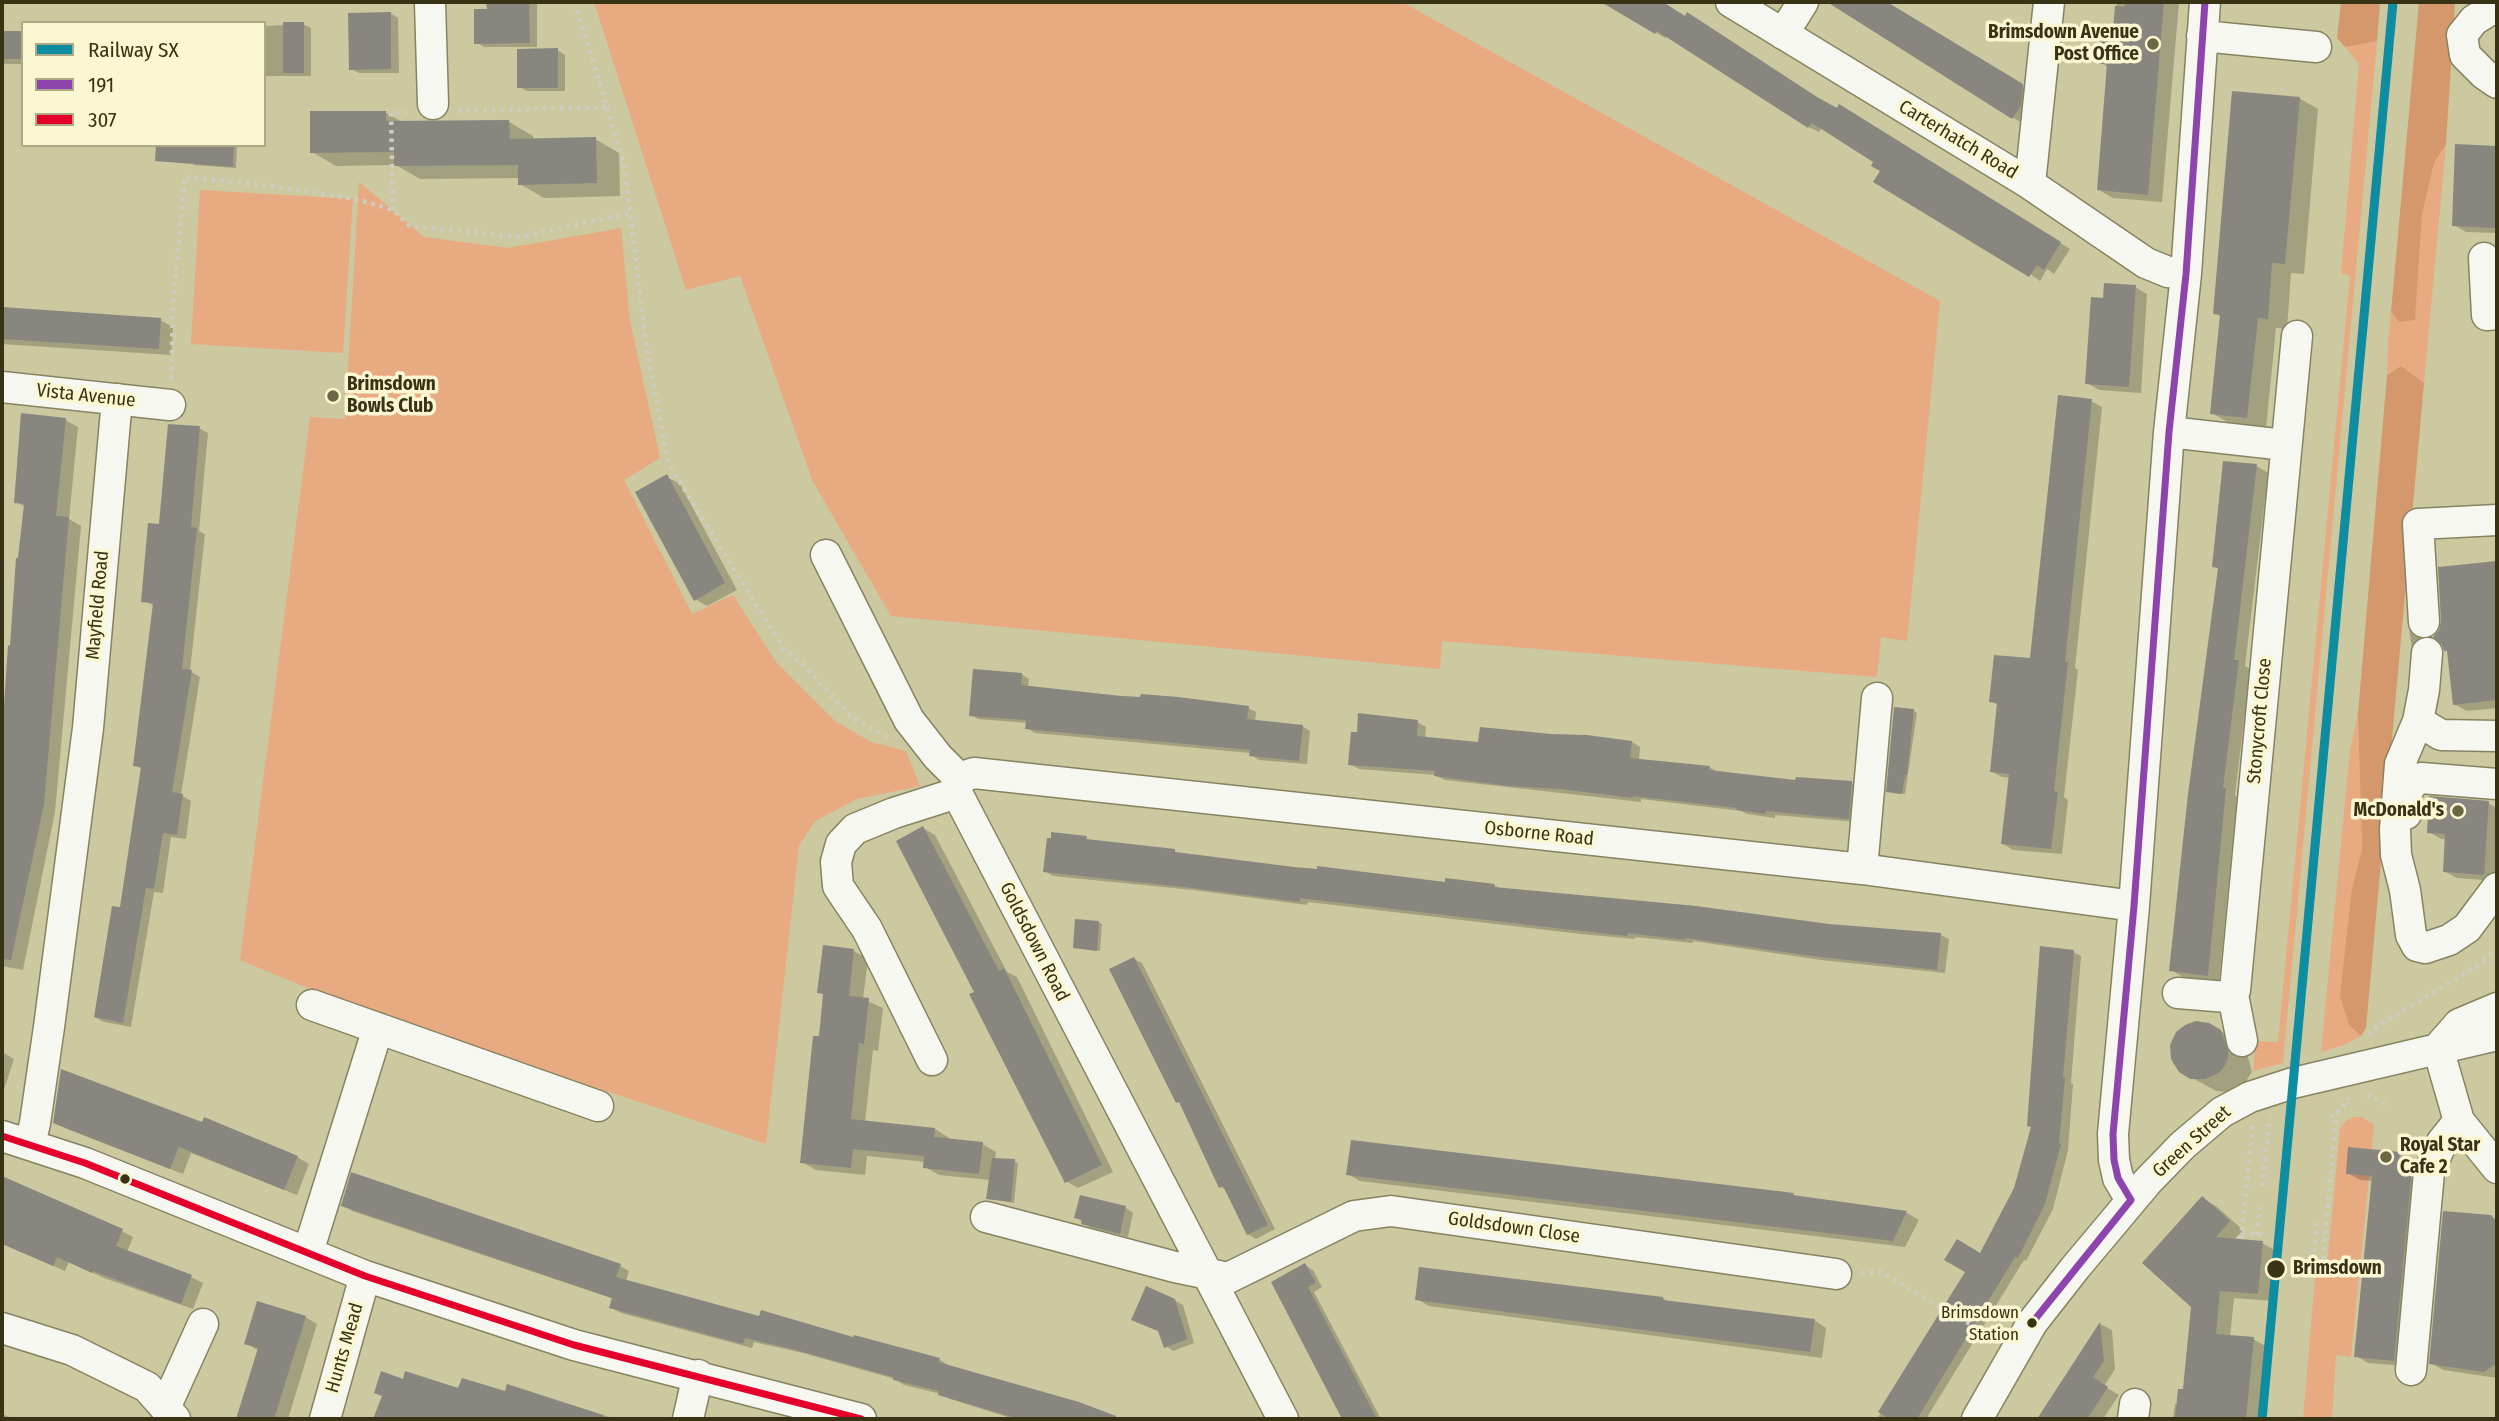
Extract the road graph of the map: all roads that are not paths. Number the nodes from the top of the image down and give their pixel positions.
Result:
1 (430, 2) edge
2 (1731, 2) edge
3 (1803, 2) edge
4 (2049, 2) edge
5 (2205, 2) edge
6 (2497, 6) edge
7 (1783, 34) junction
8 (2202, 36) junction
9 (2316, 47) dead end
10 (2497, 83) edge
11 (432, 109) road end
12 (2030, 184) junction
13 (2484, 258) dead end
14 (2186, 274) junction
15 (2497, 314) edge
16 (2297, 335) dead end
17 (2, 387) edge
18 (117, 399) junction
19 (170, 405) road end
20 (2169, 432) junction
21 (2286, 445) junction
22 (2497, 520) edge
23 (826, 555) dead end
24 (2424, 622) dead end
25 (2427, 653) dead end
26 (1877, 698) dead end
27 (2418, 721) junction
28 (2497, 736) edge
29 (2497, 784) edge
30 (958, 786) junction
31 (1862, 869) junction
32 (2492, 895) edge
33 (2134, 906) junction
34 (2178, 993) dead end
35 (2233, 995) junction
36 (312, 1005) dead end
37 (2497, 1008) edge
38 (378, 1028) junction
39 (2497, 1035) edge
40 (2242, 1041) dead end
41 (2438, 1048) junction
42 (932, 1060) dead end
43 (598, 1106) dead end
44 (2459, 1121) junction
45 (16, 1140) edge
46 (2497, 1168) edge
47 (2131, 1200) junction
48 (986, 1217) dead end
49 (308, 1252) junction
50 (1836, 1274) road end
51 (1206, 1275) junction
52 (365, 1276) junction
53 (203, 1324) dead end
54 (2, 1328) edge
55 (2411, 1370) dead end
56 (698, 1376) junction
57 (170, 1413) edge
58 (325, 1419) edge
59 (688, 1419) edge
60 (861, 1419) edge
61 (1283, 1419) edge
62 (1977, 1419) edge

1 - 11 street
2 - 7 street, Carterhatch Road
3 - 7 street
4 - 12 street
5 - 8 street
6 - 10 street
7 - 12 street, Carterhatch Road
8 - 9 street
8 - 14 street
12 - 14 street, Carterhatch Road
13 - 15 street
14 - 20 street
16 - 21 street, Stonycroft Close
17 - 18 street, Vista Avenue
18 - 19 street, Vista Avenue
18 - 45 street, Mayfield Road
20 - 21 street
20 - 33 street
21 - 35 street, Stonycroft Close
22 - 24 street
23 - 30 street, Goldsdown Road
25 - 27 street
26 - 31 street
27 - 28 street
27 - 32 street
29 - 32 street
30 - 31 street, Osborne Road
30 - 42 street
30 - 51 street, Goldsdown Road
31 - 33 street, Osborne Road
33 - 47 street
34 - 35 street
35 - 40 street, Stonycroft Close
36 - 38 street
37 - 41 street
38 - 43 street
38 - 49 street
39 - 41 street, Green Street
41 - 44 street
41 - 47 street, Green Street
44 - 46 street
44 - 55 street
45 - 49 street
47 - 62 street, Green Street
48 - 51 street, Goldsdown Close
49 - 52 street
50 - 51 street, Goldsdown Close
51 - 61 street, Goldsdown Road
52 - 56 street
52 - 58 street, Hunts Mead
53 - 57 street
54 - 57 street
56 - 59 street
56 - 60 street

